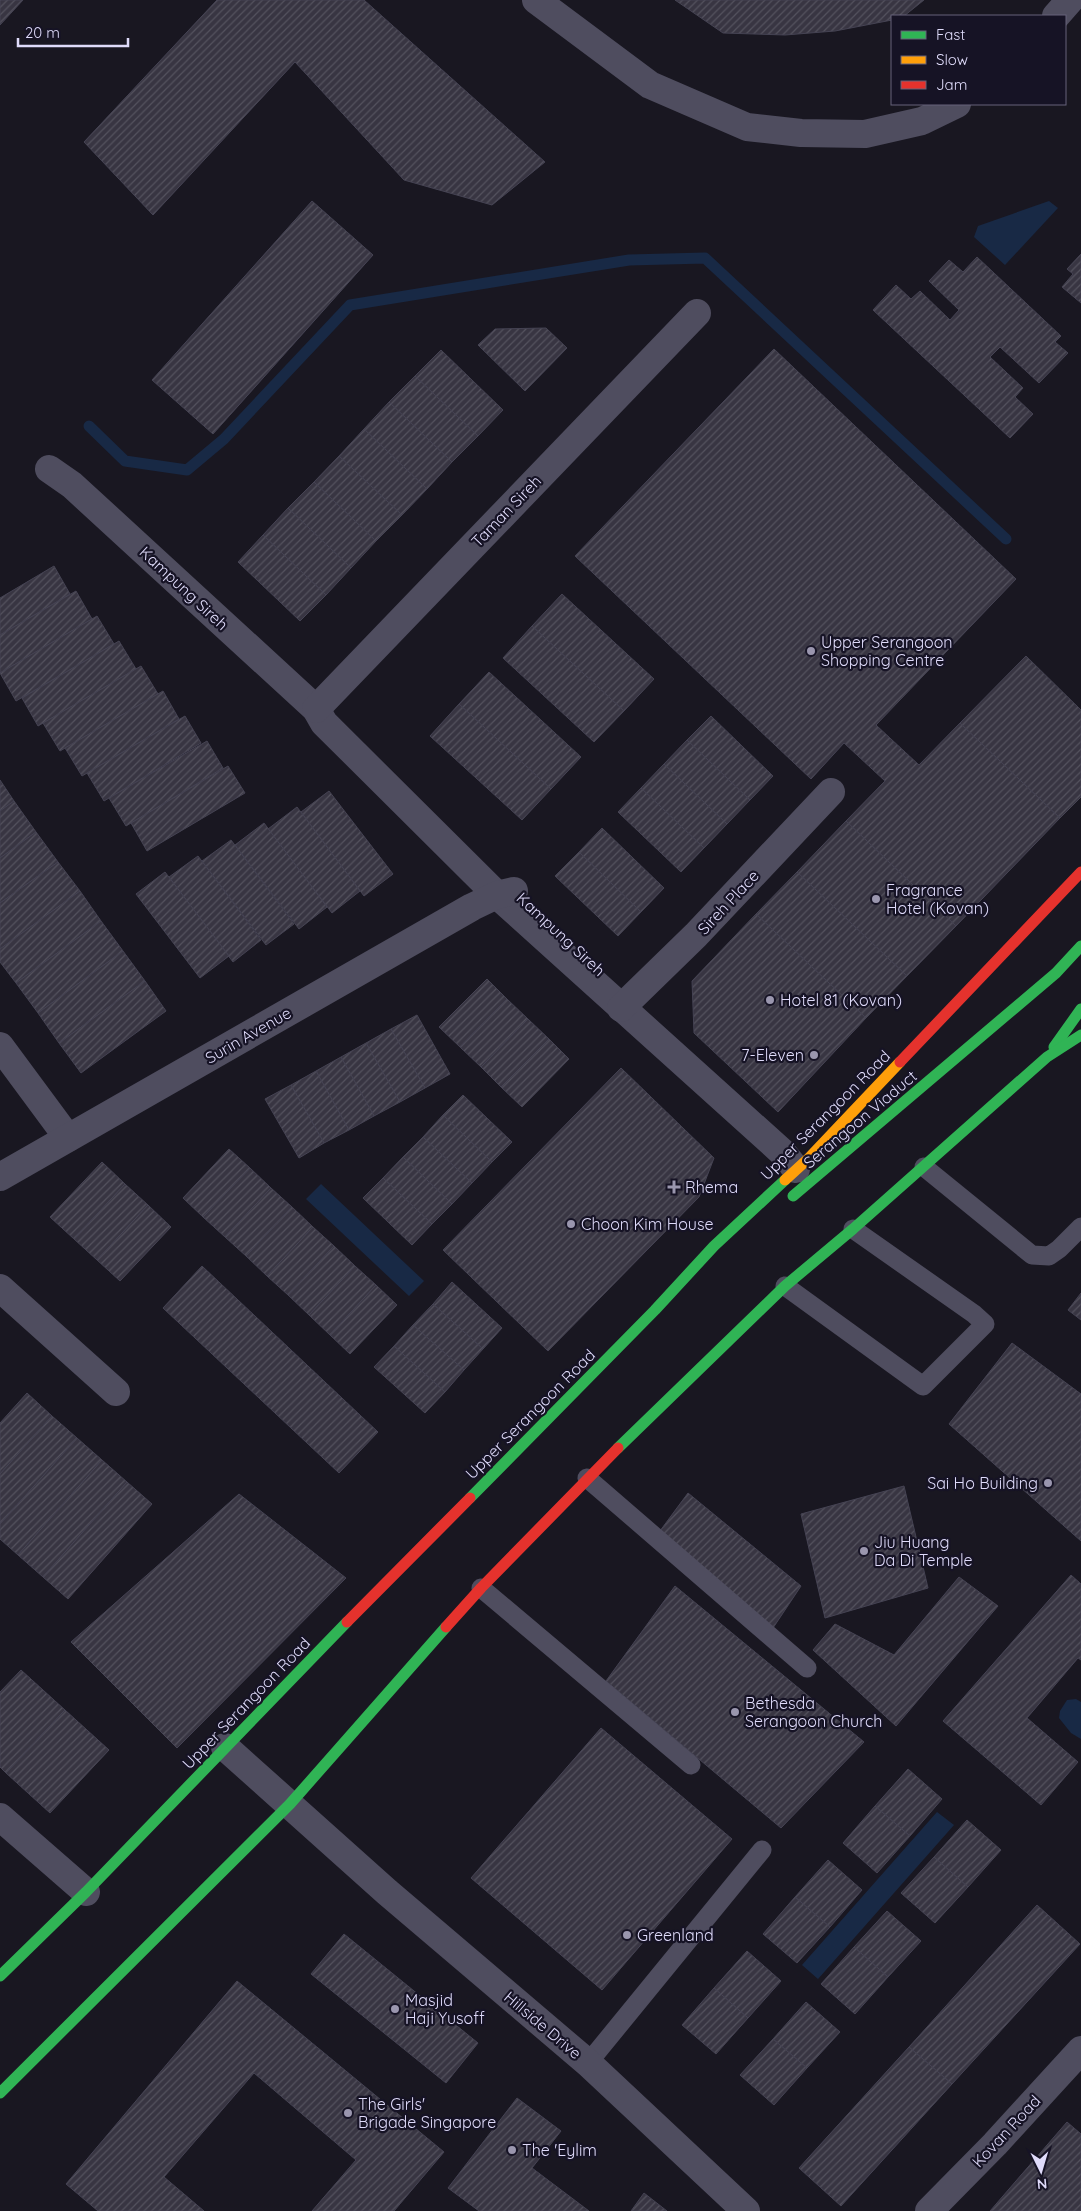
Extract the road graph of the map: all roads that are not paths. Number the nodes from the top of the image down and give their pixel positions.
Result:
1 (536, 0) edge
2 (1070, 0) edge
3 (1057, 15) edge
4 (956, 105) edge
5 (697, 313) dead end
6 (49, 469) dead end
7 (316, 709) junction
8 (831, 792) dead end
9 (1081, 872) edge
10 (506, 893) junction
11 (1081, 946) edge
12 (625, 1003) junction
13 (1081, 1009) edge
14 (1081, 1034) edge
15 (0, 1046) edge
16 (1047, 1057) junction
17 (68, 1138) junction
18 (802, 1163) junction
19 (924, 1167) junction
20 (0, 1177) edge
21 (783, 1204) dead end
22 (1081, 1227) edge
23 (853, 1229) junction
24 (722, 1254) dead end
25 (786, 1286) junction
26 (0, 1288) edge
27 (655, 1310) junction
28 (116, 1392) dead end
29 (587, 1478) junction
30 (482, 1588) junction
31 (807, 1668) dead end
32 (225, 1747) junction
33 (691, 1765) dead end
34 (290, 1804) junction
35 (0, 1816) edge
36 (762, 1850) dead end
37 (86, 1892) junction
38 (0, 1976) edge
39 (1081, 2050) edge
40 (588, 2063) junction
41 (0, 2093) edge
42 (746, 2211) edge
43 (929, 2211) edge

1 - 4 street
2 - 3 street
5 - 7 street, Taman Sireh
6 - 7 street, Kampung Sireh
7 - 10 street, Kampung Sireh
8 - 12 street, Sireh Place
9 - 18 main road, Upper Serangoon Road
10 - 12 street, Kampung Sireh
10 - 17 street, Surin Avenue
11 - 21 main road, Serangoon Viaduct
12 - 18 street, Kampung Sireh
13 - 16 main road
14 - 16 main road
15 - 17 street
16 - 19 main road
17 - 20 street, Surin Avenue
18 - 27 main road, Upper Serangoon Road
19 - 22 lane
19 - 23 main road
23 - 25 main road
23 - 25 lane
24 - 27 main road
25 - 29 main road
26 - 28 street
27 - 32 main road, Upper Serangoon Road
29 - 30 main road
29 - 31 lane
30 - 33 lane
30 - 34 main road
32 - 34 street, Hillside Drive
32 - 37 main road, Upper Serangoon Road
34 - 40 street, Hillside Drive
34 - 41 main road
35 - 37 street
36 - 40 lane
37 - 38 main road, Upper Serangoon Road
39 - 43 street, Kovan Road
40 - 42 street, Hillside Drive

